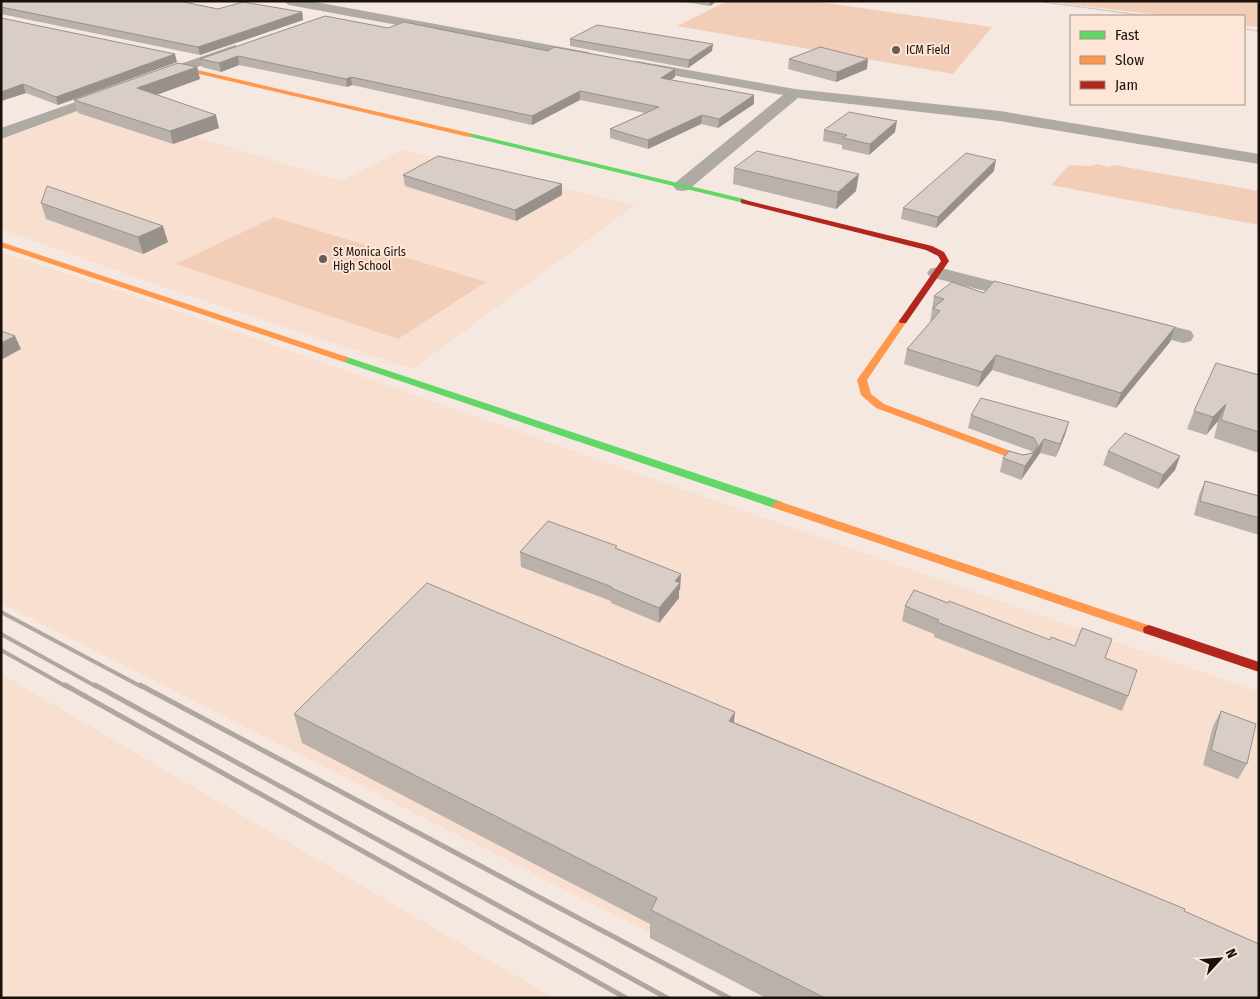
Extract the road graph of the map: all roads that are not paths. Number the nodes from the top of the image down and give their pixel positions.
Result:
1 (289, 1) edge
2 (344, 12) junction
3 (317, 21) edge
4 (246, 46) edge
5 (172, 55) edge
6 (599, 58) edge
7 (201, 61) junction
8 (628, 63) edge
9 (180, 68) junction
10 (142, 82) edge
11 (124, 89) edge
12 (795, 93) junction
13 (1, 115) edge
14 (30, 123) junction
15 (1, 134) edge
16 (1259, 159) edge
17 (682, 186) junction
18 (1, 244) edge
19 (937, 273) junction
20 (1041, 299) edge
21 (1117, 319) edge
22 (1184, 336) dead end
23 (1020, 458) edge
24 (1259, 667) edge

1 - 2 street
2 - 3 street
2 - 6 street
4 - 7 street
5 - 7 street
7 - 9 street
8 - 12 street
9 - 10 street
9 - 17 street
11 - 14 street
12 - 16 street
12 - 17 street
13 - 14 street
14 - 15 street
17 - 19 street
18 - 24 street
19 - 20 street
19 - 23 street
21 - 22 street

